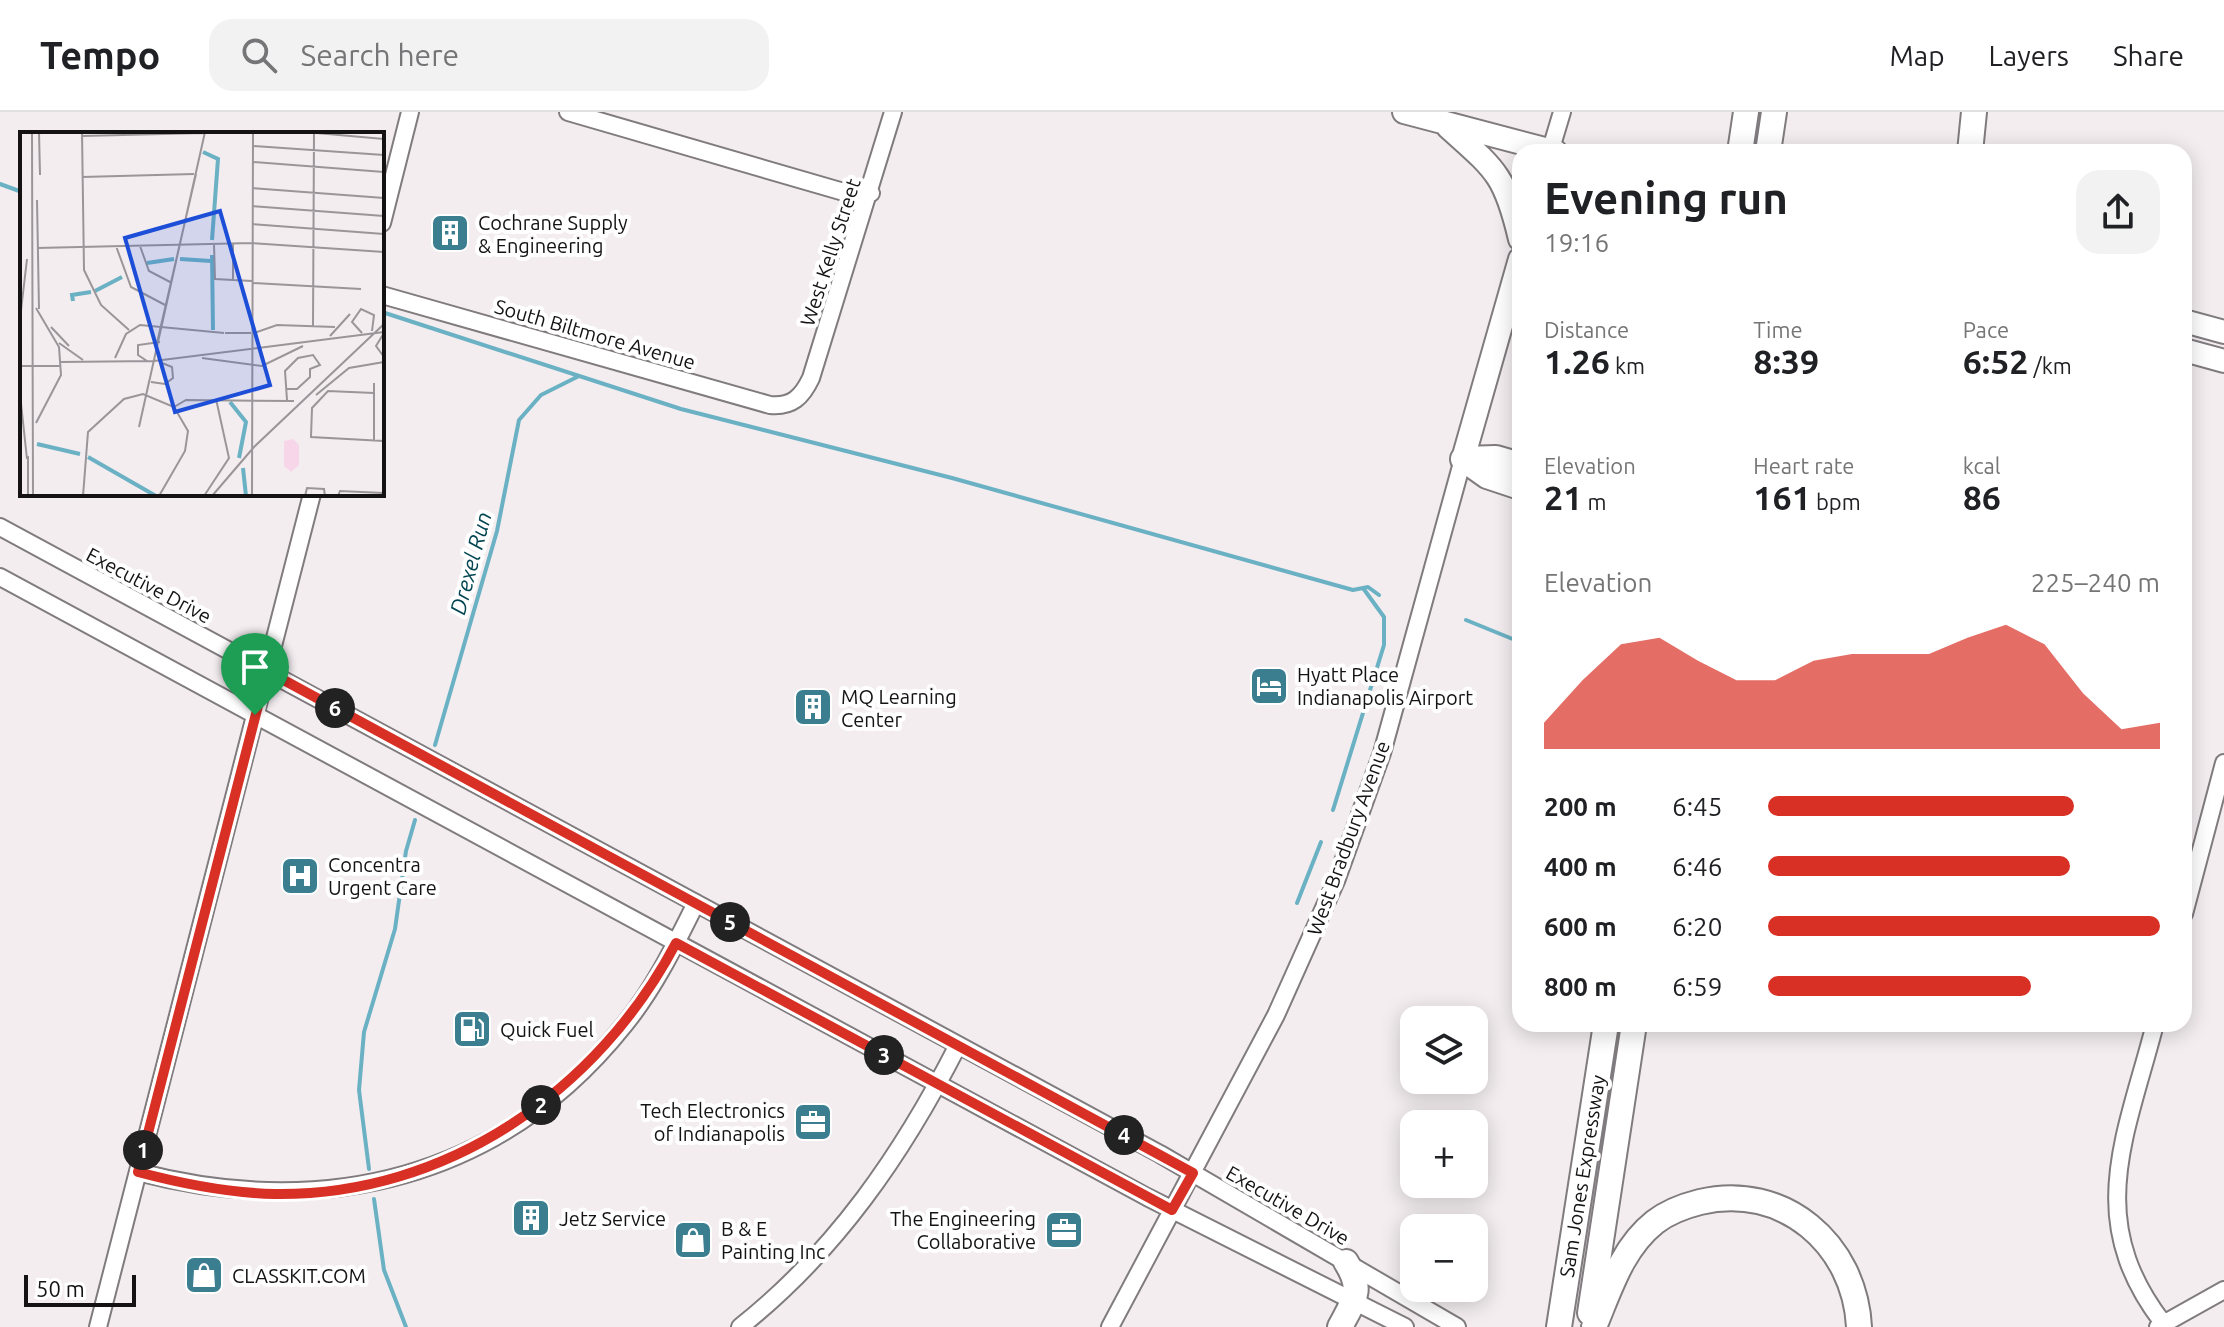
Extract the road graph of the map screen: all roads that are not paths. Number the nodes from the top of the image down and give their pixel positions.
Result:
1 (410, 112) edge
2 (568, 112) edge
3 (893, 112) edge
4 (1404, 112) edge
5 (1562, 112) edge
6 (1746, 112) edge
7 (1774, 112) edge
8 (1974, 112) edge
9 (1444, 123) junction
10 (1522, 144) edge
11 (1554, 144) edge
12 (1741, 144) edge
13 (1769, 144) edge
14 (1971, 144) edge
15 (871, 193) junction
16 (1512, 204) edge
17 (384, 215) edge
18 (1512, 287) edge
19 (384, 296) edge
20 (2192, 323) edge
21 (2224, 332) edge
22 (2192, 352) edge
23 (2224, 361) edge
24 (796, 399) joint
25 (1463, 459) junction
26 (1512, 463) edge
27 (1512, 484) edge
28 (311, 496) edge
29 (0, 527) edge
30 (0, 577) edge
31 (267, 671) junction
32 (255, 715) junction
33 (2224, 763) edge
34 (2219, 802) edge
35 (2192, 888) edge
36 (696, 903) junction
37 (676, 943) junction
38 (1605, 1032) edge
39 (1633, 1032) edge
40 (2153, 1032) edge
41 (958, 1045) junction
42 (938, 1084) junction
43 (138, 1172) junction
44 (1193, 1173) junction
45 (1172, 1210) junction
46 (1346, 1262) junction
47 (2224, 1290) edge
48 (1353, 1302) junction
49 (2161, 1325) edge
50 (98, 1327) edge
51 (740, 1327) edge
52 (1110, 1327) edge
53 (1340, 1327) edge
54 (1405, 1327) edge
55 (1457, 1327) edge
56 (1559, 1327) edge
57 (1591, 1327) edge
58 (1859, 1327) edge

1 - 17 street
2 - 15 street
3 - 15 street, West Kelly Street
4 - 9 main road
5 - 11 street
6 - 12 highway
7 - 13 highway
8 - 14 highway
9 - 10 main road
9 - 16 main road
15 - 24 street, West Kelly Street
18 - 25 main road, West Bradbury Avenue
19 - 24 street, South Biltmore Avenue
20 - 21 main road
22 - 23 main road
25 - 26 highway
25 - 27 highway
25 - 44 street, West Bradbury Avenue
28 - 31 street
29 - 31 street, Executive Drive
30 - 32 street
31 - 32 street
31 - 36 street, Executive Drive
32 - 37 street
32 - 43 street
33 - 34 street
34 - 35 street
36 - 37 street
36 - 41 street, Executive Drive
37 - 42 street
37 - 43 street
38 - 56 highway, Sam Jones Expressway
39 - 57 highway, Sam Jones Expressway
40 - 49 street
41 - 42 street
41 - 44 street, Executive Drive
42 - 45 street
42 - 51 street
43 - 50 street
44 - 45 street, West Bradbury Avenue
44 - 46 street, Executive Drive
45 - 48 street
45 - 52 street, West Bradbury Avenue
46 - 48 highway
46 - 55 street, Executive Drive
47 - 49 street
48 - 53 highway
48 - 54 street
57 - 58 highway

